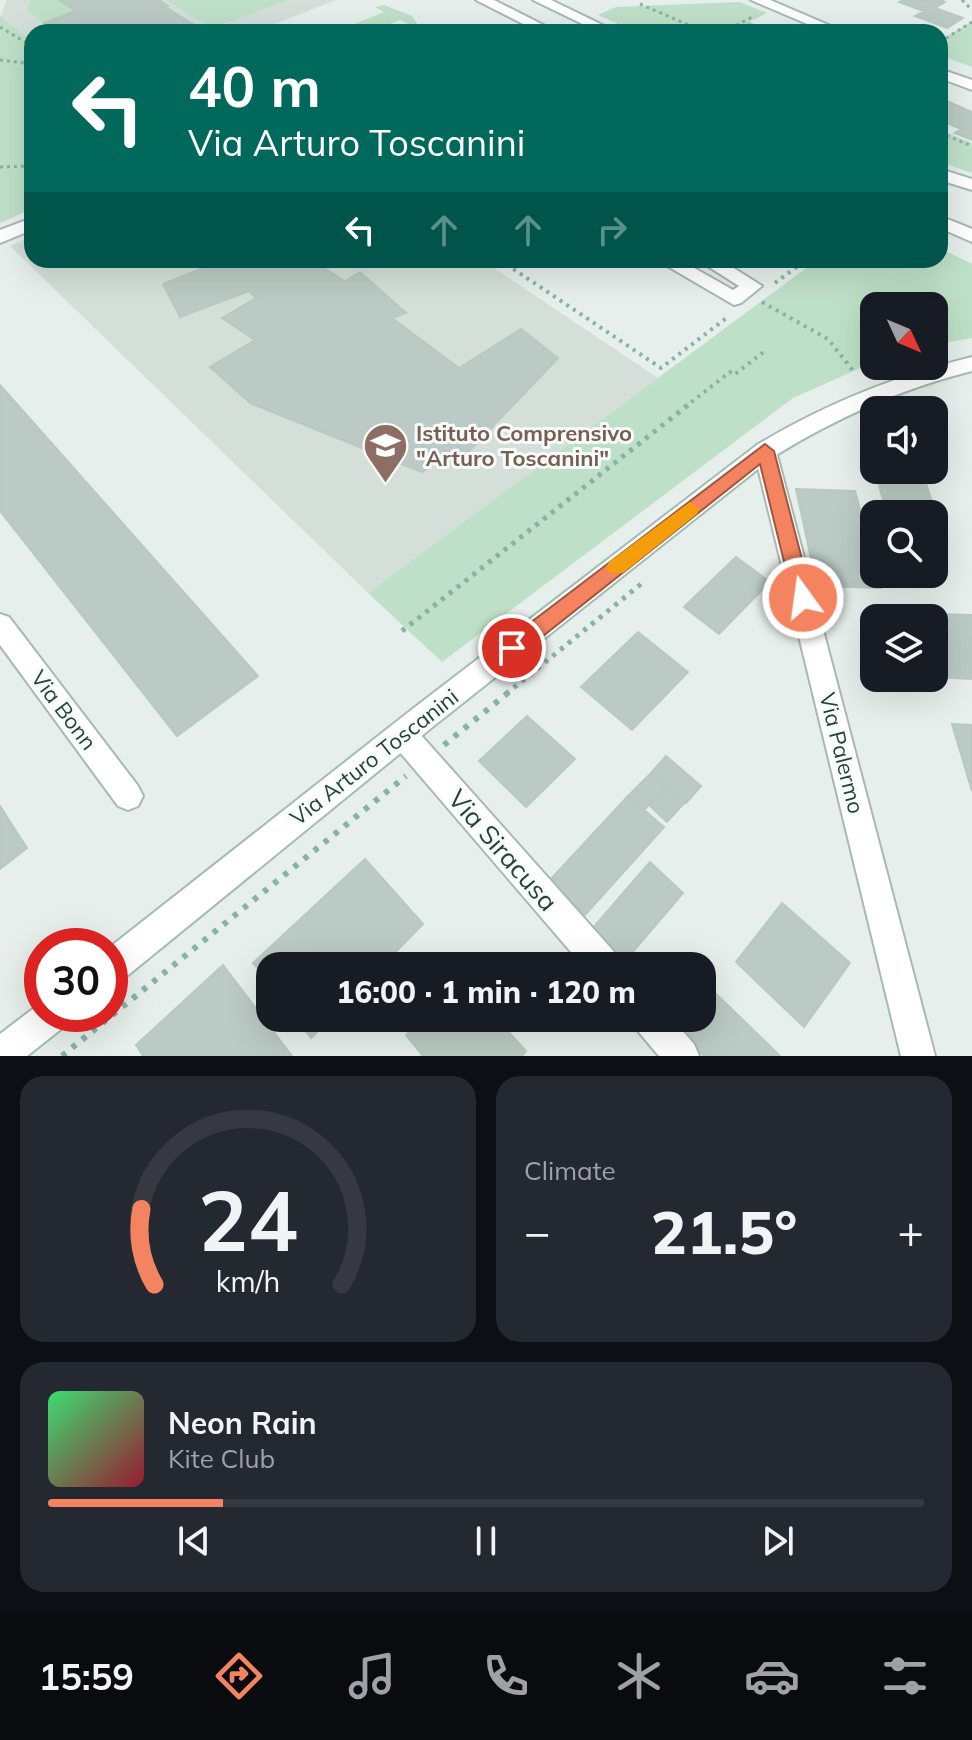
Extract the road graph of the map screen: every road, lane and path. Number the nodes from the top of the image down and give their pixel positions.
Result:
1 (483, 0) edge
2 (540, 0) edge
3 (962, 0) edge
4 (502, 4) edge
5 (640, 4) dead end
6 (762, 5) edge
7 (972, 10) edge
8 (972, 22) edge
9 (536, 24) edge
10 (592, 24) edge
11 (686, 24) edge
12 (735, 24) edge
13 (815, 24) edge
14 (0, 27) edge
15 (948, 37) edge
16 (24, 41) edge
17 (0, 60) edge
18 (24, 63) edge
19 (948, 76) edge
20 (972, 85) edge
21 (948, 136) edge
22 (972, 146) edge
23 (24, 166) edge
24 (0, 167) edge
25 (948, 177) edge
26 (972, 185) edge
27 (948, 225) edge
28 (24, 226) edge
29 (972, 236) edge
30 (0, 237) edge
31 (512, 268) edge
32 (680, 268) edge
33 (721, 268) edge
34 (795, 268) edge
35 (771, 286) dead end
36 (744, 292) junction
37 (736, 311) dead end
38 (766, 350) dead end
39 (972, 364) edge
40 (855, 373) dead end
41 (765, 451) junction
42 (649, 577) dead end
43 (0, 625) edge
44 (402, 631) dead end
45 (402, 734) junction
46 (425, 760) junction
47 (128, 796) dead end
48 (592, 952) edge
49 (128, 954) edge
50 (30, 1032) edge
51 (661, 1032) edge
52 (0, 1056) edge
53 (62, 1056) edge
54 (682, 1056) edge
55 (918, 1056) edge

1 - 4 street
2 - 10 street
3 - 7 path
4 - 9 street
5 - 11 path
6 - 12 path
6 - 13 street
8 - 15 path
14 - 16 path
17 - 18 path
19 - 20 street
21 - 22 path
23 - 24 path
25 - 26 street
27 - 29 street
28 - 30 street
31 - 37 path
32 - 36 street
33 - 36 street
34 - 35 path
36 - 40 path
38 - 44 path
39 - 41 street, Via Arturo Toscanini
41 - 45 street, Via Arturo Toscanini
41 - 55 street, Via Palermo
42 - 46 path
43 - 47 street, Via Bonn
45 - 46 street, Via Siracusa
45 - 49 street, Via Arturo Toscanini
46 - 48 street, Via Siracusa
46 - 53 path
50 - 52 street
51 - 54 street

